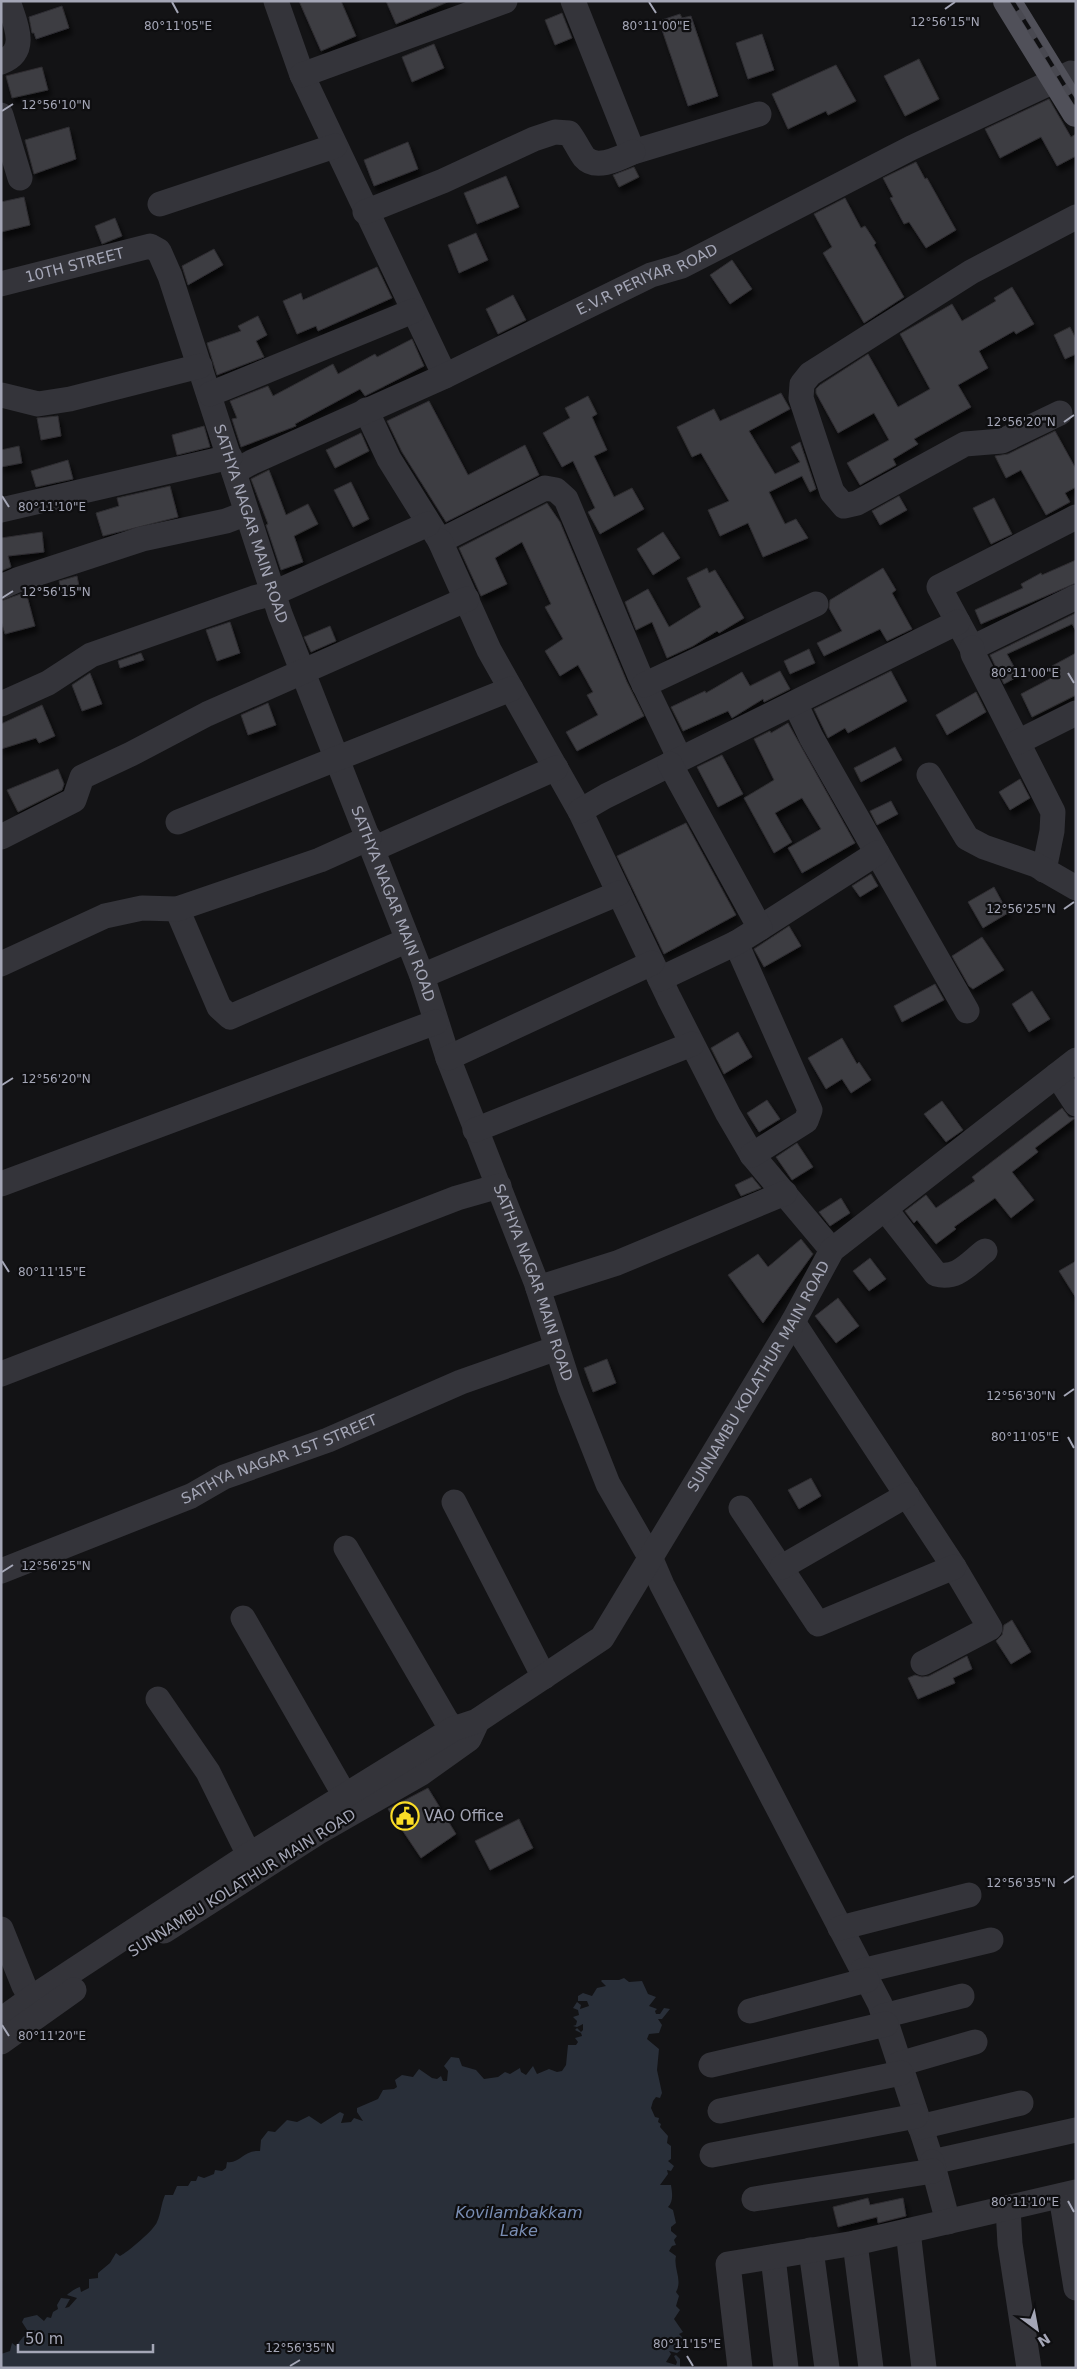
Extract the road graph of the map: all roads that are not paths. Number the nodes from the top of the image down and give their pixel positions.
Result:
1 (8, 1) edge
2 (276, 1) edge
3 (505, 1) edge
4 (573, 1) edge
5 (1008, 1) edge
6 (1027, 1) edge
7 (1, 62) edge
8 (302, 75) junction
9 (1068, 78) edge
10 (1076, 113) edge
11 (759, 114) dead end
12 (1, 115) edge
13 (335, 146) junction
14 (632, 152) junction
15 (20, 178) dead end
16 (160, 204) dead end
17 (365, 212) junction
18 (1076, 217) edge
19 (150, 246) joint
20 (1, 284) edge
21 (413, 311) junction
22 (200, 366) junction
23 (445, 376) junction
24 (210, 394) junction
25 (1, 395) edge
26 (366, 410) junction
27 (1060, 413) dead end
28 (232, 465) junction
29 (1, 510) edge
30 (247, 513) junction
31 (1076, 517) edge
32 (434, 532) junction
33 (1, 587) edge
34 (274, 593) junction
35 (1076, 597) edge
36 (467, 598) junction
37 (816, 604) dead end
38 (958, 622) junction
39 (972, 648) junction
40 (303, 673) junction
41 (644, 685) junction
42 (511, 689) junction
43 (795, 703) junction
44 (1, 704) edge
45 (1076, 713) edge
46 (1018, 742) junction
47 (339, 759) junction
48 (675, 762) junction
49 (556, 768) junction
50 (929, 775) dead end
51 (580, 811) junction
52 (178, 822) dead end
53 (1, 837) edge
54 (371, 843) junction
55 (877, 853) junction
56 (1044, 870) junction
57 (1076, 888) edge
58 (619, 893) junction
59 (177, 910) junction
60 (760, 928) junction
61 (408, 940) junction
62 (736, 943) junction
63 (1, 964) edge
64 (656, 971) junction
65 (422, 976) junction
66 (967, 1011) dead end
67 (436, 1022) junction
68 (692, 1044) junction
69 (448, 1058) junction
70 (1066, 1067) edge
71 (1076, 1104) edge
72 (475, 1130) junction
73 (752, 1155) junction
74 (1, 1184) edge
75 (500, 1186) junction
76 (785, 1193) junction
77 (885, 1209) junction
78 (832, 1250) junction
79 (985, 1251) dead end
80 (538, 1288) junction
81 (793, 1322) junction
82 (557, 1348) junction
83 (1, 1374) edge
84 (907, 1495) junction
85 (454, 1502) dead end
86 (741, 1508) dead end
87 (346, 1548) dead end
88 (650, 1557) junction
89 (782, 1567) junction
90 (954, 1567) junction
91 (1, 1572) edge
92 (243, 1618) dead end
93 (922, 1663) dead end
94 (544, 1677) junction
95 (158, 1699) dead end
96 (477, 1721) junction
97 (454, 1729) junction
98 (344, 1794) junction
99 (249, 1855) junction
100 (969, 1895) dead end
101 (175, 1914) junction
102 (840, 1928) junction
103 (1, 1929) edge
104 (991, 1940) dead end
105 (864, 1975) junction
106 (962, 1996) dead end
107 (35, 2006) junction
108 (750, 2010) dead end
109 (1, 2020) edge
110 (885, 2020) junction
111 (1, 2042) edge
112 (975, 2042) dead end
113 (711, 2065) dead end
114 (900, 2068) junction
115 (1022, 2103) dead end
116 (720, 2111) dead end
117 (918, 2122) junction
118 (1076, 2130) edge
119 (712, 2155) dead end
120 (933, 2166) junction
121 (1068, 2194) edge
122 (754, 2199) dead end
123 (1008, 2208) junction
124 (948, 2222) junction
125 (908, 2231) junction
126 (855, 2243) junction
127 (811, 2250) junction
128 (773, 2257) junction
129 (1076, 2288) edge
130 (740, 2368) edge
131 (786, 2368) edge
132 (827, 2368) edge
133 (871, 2368) edge
134 (924, 2368) edge
135 (1029, 2368) edge

1 - 7 street
2 - 8 street
3 - 8 street
4 - 14 street
5 - 9 main road
6 - 9 main road
8 - 13 street
9 - 10 main road
9 - 23 street, E.V.R PERIYAR ROAD
11 - 14 street
12 - 15 street
13 - 16 street
13 - 17 street
14 - 17 street
17 - 21 street
18 - 27 street
19 - 20 street, 10TH STREET
19 - 22 street, SATHYA NAGAR MAIN ROAD
21 - 23 street
21 - 24 street
22 - 24 street, SATHYA NAGAR MAIN ROAD
22 - 25 street
23 - 26 street, E.V.R PERIYAR ROAD
24 - 28 street, SATHYA NAGAR MAIN ROAD
26 - 28 street, E.V.R PERIYAR ROAD
26 - 32 street
28 - 29 street, E.V.R PERIYAR ROAD
28 - 30 street, SATHYA NAGAR MAIN ROAD
30 - 33 street
30 - 34 street, SATHYA NAGAR MAIN ROAD
31 - 38 street
32 - 34 street
32 - 36 street
32 - 41 street
34 - 40 street, SATHYA NAGAR MAIN ROAD
34 - 44 street
35 - 39 street
36 - 40 street
36 - 42 street
37 - 41 street
38 - 39 street
38 - 43 street
39 - 46 street
40 - 47 street, SATHYA NAGAR MAIN ROAD
40 - 53 street
41 - 48 street
42 - 47 street
42 - 49 street
43 - 48 street
43 - 55 street
45 - 46 street
46 - 56 street
47 - 52 street
47 - 54 street, SATHYA NAGAR MAIN ROAD
48 - 51 street
48 - 60 street
49 - 51 street
49 - 54 street
50 - 56 street
51 - 58 street
54 - 59 street
54 - 61 street, SATHYA NAGAR MAIN ROAD
55 - 60 street
55 - 66 street
56 - 57 street
58 - 64 street
58 - 65 street
59 - 61 street
59 - 63 street
60 - 62 street
61 - 65 street, SATHYA NAGAR MAIN ROAD
62 - 64 street
62 - 73 street
64 - 68 street
64 - 69 street
65 - 67 street, SATHYA NAGAR MAIN ROAD
67 - 69 street, SATHYA NAGAR MAIN ROAD
67 - 74 street
68 - 72 street
68 - 73 street
69 - 72 street, SATHYA NAGAR MAIN ROAD
70 - 71 street
70 - 77 street, SUNNAMBU KOLATHUR MAIN ROAD
72 - 75 street, SATHYA NAGAR MAIN ROAD
73 - 76 street
75 - 80 street, SATHYA NAGAR MAIN ROAD
75 - 83 street
76 - 78 street
76 - 80 street
77 - 78 street, SUNNAMBU KOLATHUR MAIN ROAD
77 - 79 street
78 - 81 street, SUNNAMBU KOLATHUR MAIN ROAD
80 - 82 street, SATHYA NAGAR MAIN ROAD
81 - 84 street
81 - 88 street, SUNNAMBU KOLATHUR MAIN ROAD
82 - 88 street, SATHYA NAGAR MAIN ROAD
82 - 91 street, SATHYA NAGAR 1ST STREET
84 - 89 street
84 - 90 street
85 - 94 street
86 - 89 street
87 - 97 street
88 - 94 street, SUNNAMBU KOLATHUR MAIN ROAD
88 - 102 street, SATHYA NAGAR MAIN ROAD
89 - 90 street
90 - 93 street
92 - 98 street
94 - 96 street, SUNNAMBU KOLATHUR MAIN ROAD
95 - 99 street
96 - 97 street, SUNNAMBU KOLATHUR MAIN ROAD
96 - 101 street, SUNNAMBU KOLATHUR MAIN ROAD
97 - 98 street, SUNNAMBU KOLATHUR MAIN ROAD
98 - 99 street, SUNNAMBU KOLATHUR MAIN ROAD
99 - 101 street, SUNNAMBU KOLATHUR MAIN ROAD
100 - 102 street
101 - 107 street, SUNNAMBU KOLATHUR MAIN ROAD
102 - 105 street, SATHYA NAGAR MAIN ROAD
103 - 107 street
104 - 105 street
105 - 108 street
105 - 110 street, SATHYA NAGAR MAIN ROAD
106 - 110 street
107 - 109 street, SUNNAMBU KOLATHUR MAIN ROAD
107 - 111 street, SUNNAMBU KOLATHUR MAIN ROAD
110 - 113 street
110 - 114 street, SATHYA NAGAR MAIN ROAD
112 - 114 street
114 - 116 street
114 - 117 street, SATHYA NAGAR MAIN ROAD
115 - 117 street
117 - 119 street
117 - 120 street, SATHYA NAGAR MAIN ROAD
118 - 120 street
120 - 122 street
120 - 124 street, SATHYA NAGAR MAIN ROAD
121 - 123 street
121 - 129 street
123 - 124 street
123 - 135 street
124 - 125 street
125 - 126 street
125 - 134 street
126 - 127 street
126 - 133 street
127 - 128 street
127 - 132 street
128 - 130 street
128 - 131 street

